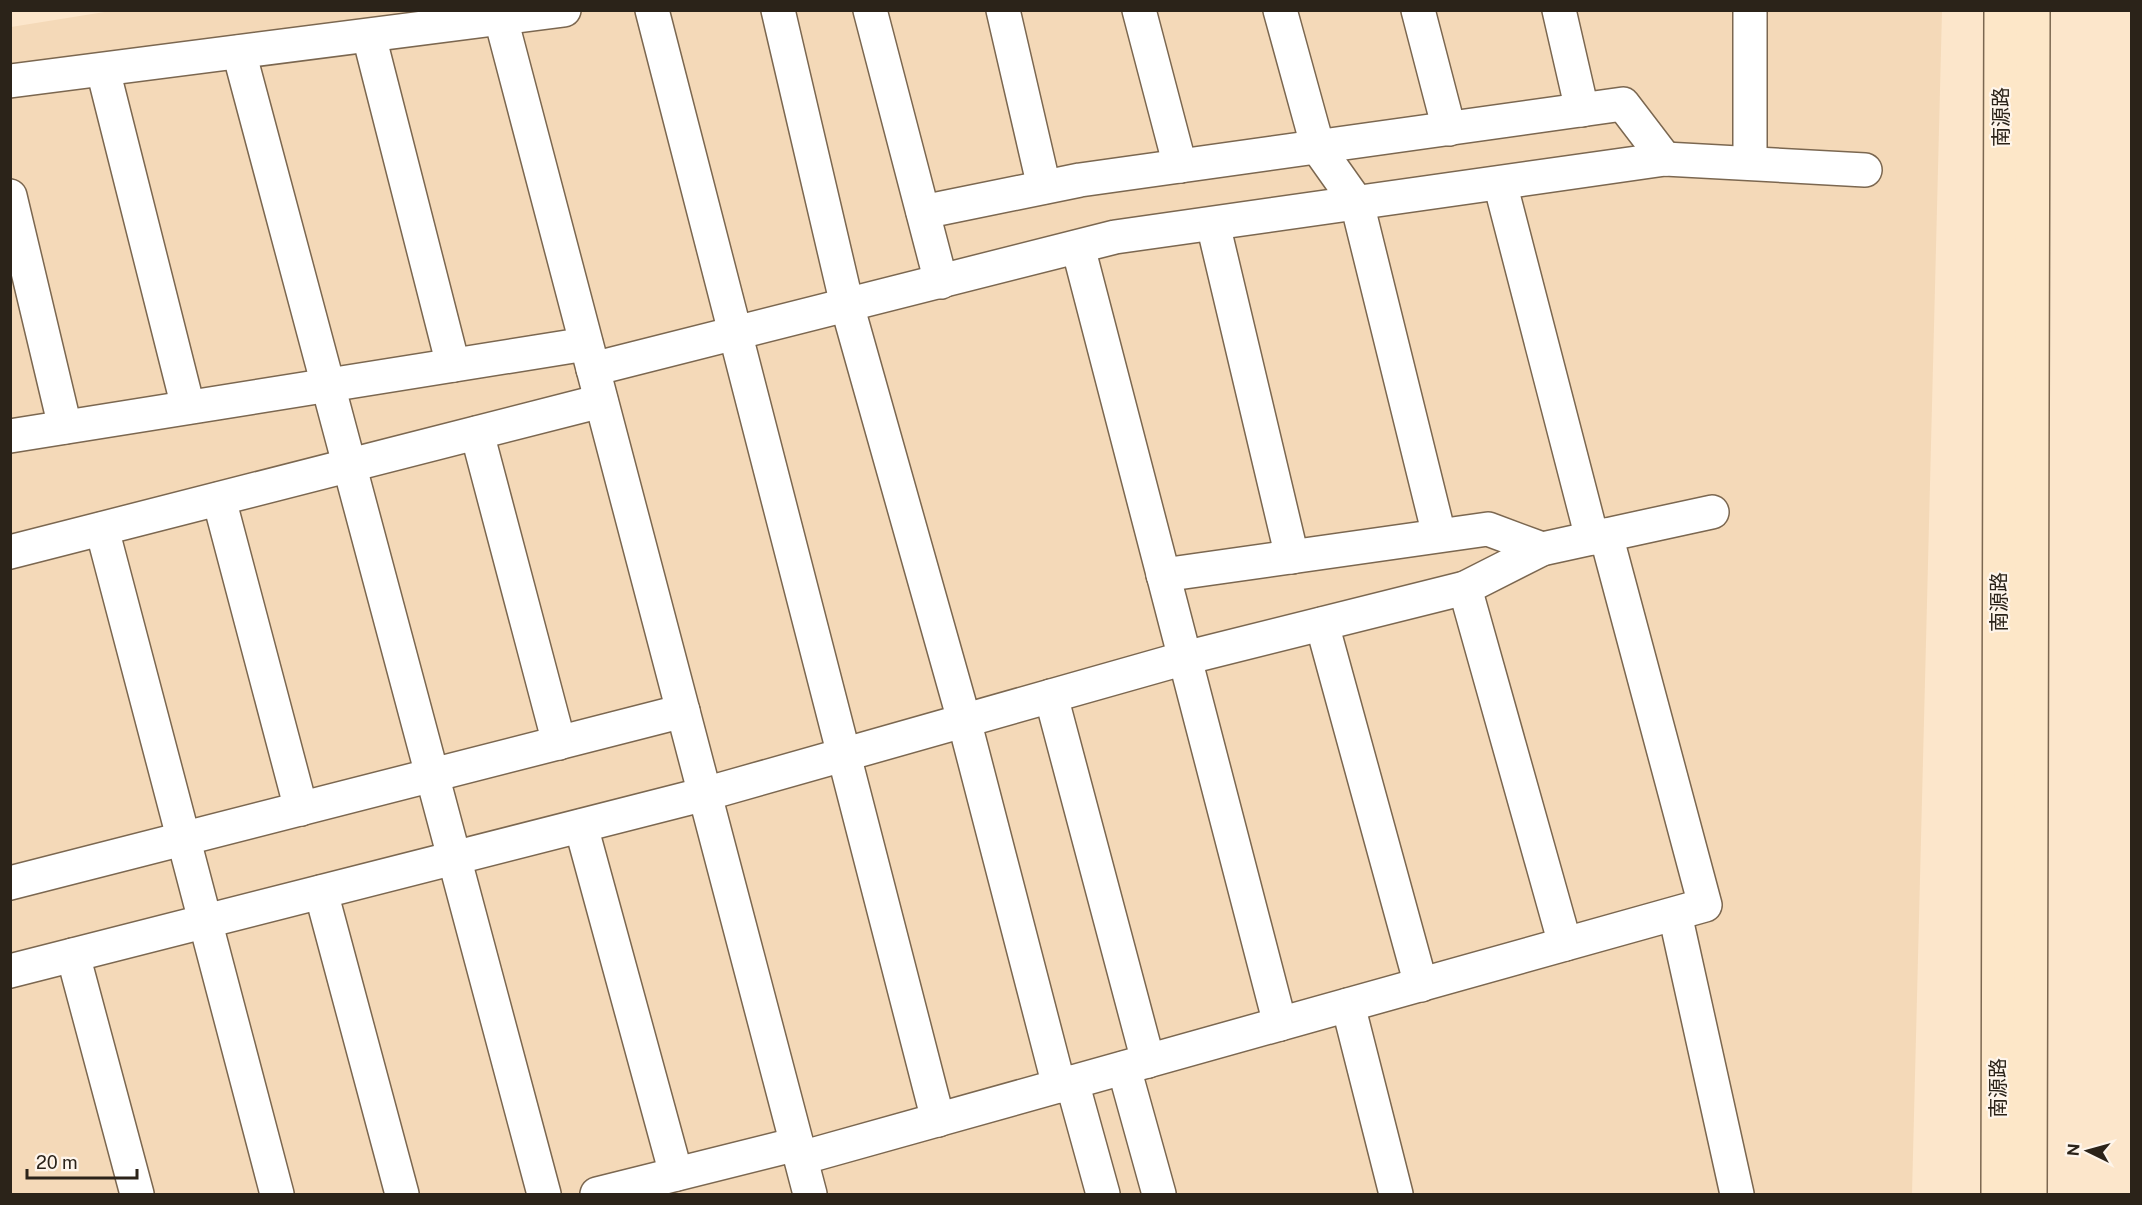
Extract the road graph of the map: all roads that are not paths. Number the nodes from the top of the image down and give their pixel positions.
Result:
1 (564, 10) edge
2 (652, 10) edge
3 (778, 10) edge
4 (870, 10) edge
5 (1003, 10) edge
6 (1139, 10) edge
7 (1280, 10) edge
8 (1418, 10) edge
9 (1559, 10) edge
10 (1750, 10) edge
11 (2001, 10) edge
12 (2033, 10) edge
13 (501, 19) junction
14 (369, 36) junction
15 (239, 52) junction
16 (103, 70) junction
17 (10, 81) edge
18 (1582, 110) junction
19 (1449, 129) junction
20 (1318, 148) junction
21 (1665, 159) junction
22 (1750, 163) junction
23 (1179, 166) junction
24 (1865, 170) dead end
25 (1500, 183) junction
26 (1044, 187) junction
27 (10, 196) edge
28 (1357, 203) junction
29 (923, 212) junction
30 (1213, 224) junction
31 (1078, 247) junction
32 (942, 282) junction
33 (847, 305) junction
34 (735, 333) junction
35 (590, 357) junction
36 (453, 365) junction
37 (328, 385) junction
38 (601, 401) junction
39 (188, 408) junction
40 (65, 427) junction
41 (477, 433) junction
42 (10, 436) edge
43 (350, 466) junction
44 (219, 499) junction
45 (1712, 512) dead end
46 (102, 529) junction
47 (1439, 535) junction
48 (1599, 536) junction
49 (1542, 549) junction
50 (10, 552) edge
51 (1292, 557) junction
52 (1163, 575) junction
53 (1465, 588) junction
54 (1322, 624) junction
55 (1185, 658) junction
56 (1051, 696) junction
57 (683, 711) junction
58 (964, 720) junction
59 (559, 743) junction
60 (844, 754) junction
61 (432, 776) junction
62 (705, 794) junction
63 (301, 809) junction
64 (581, 826) junction
65 (183, 839) junction
66 (454, 858) junction
67 (10, 883) edge
68 (321, 892) junction
69 (1675, 914) junction
70 (205, 921) junction
71 (1565, 944) junction
72 (73, 955) junction
73 (10, 971) edge
74 (1420, 985) junction
75 (1348, 1005) junction
76 (1280, 1024) junction
77 (1136, 1064) junction
78 (1065, 1084) junction
79 (938, 1120) junction
80 (799, 1151) junction
81 (676, 1174) junction
82 (137, 1194) edge
83 (277, 1194) edge
84 (402, 1194) edge
85 (544, 1194) edge
86 (597, 1194) edge
87 (810, 1194) edge
88 (1103, 1194) edge
89 (1159, 1194) edge
90 (1396, 1194) edge
91 (1737, 1194) edge
92 (1998, 1194) edge
93 (2030, 1194) edge

1 - 13 street
2 - 34 street
3 - 33 street
4 - 29 street
5 - 26 street
6 - 23 street
7 - 20 street
8 - 19 street
9 - 18 street
10 - 22 street
11 - 92 main road, 南源路
12 - 93 main road, 南源路
13 - 14 street
13 - 35 street
14 - 15 street
14 - 36 street
15 - 16 street
15 - 37 street
16 - 17 street
16 - 39 street
18 - 19 street
18 - 21 street
19 - 20 street
20 - 23 street
20 - 28 street
21 - 22 street
21 - 25 street
22 - 24 street
23 - 26 street
25 - 28 street
25 - 48 street
26 - 29 street
27 - 40 street
28 - 30 street
28 - 47 street
29 - 32 street
30 - 31 street
30 - 51 street
31 - 32 street
31 - 52 street
32 - 33 street
33 - 34 street
33 - 58 street
34 - 35 street
34 - 60 street
35 - 36 street
35 - 38 street
36 - 37 street
37 - 39 street
37 - 43 street
38 - 41 street
38 - 57 street
39 - 40 street
40 - 42 street
41 - 43 street
41 - 59 street
43 - 44 street
43 - 61 street
44 - 46 street
44 - 63 street
45 - 48 street
46 - 50 street
46 - 65 street
47 - 49 street
47 - 51 street
48 - 49 street
48 - 69 street
49 - 53 street
51 - 52 street
52 - 55 street
53 - 54 street
53 - 71 street
54 - 55 street
54 - 74 street
55 - 56 street
55 - 76 street
56 - 58 street
56 - 77 street
57 - 59 street
57 - 62 street
58 - 60 street
58 - 78 street
59 - 61 street
60 - 62 street
60 - 79 street
61 - 63 street
61 - 66 street
62 - 64 street
62 - 80 street
63 - 65 street
64 - 66 street
64 - 81 street
65 - 67 street
65 - 70 street
66 - 68 street
66 - 85 street
68 - 70 street
68 - 84 street
69 - 71 street
69 - 91 street
70 - 72 street
70 - 83 street
71 - 74 street
72 - 73 street
72 - 82 street
74 - 75 street
75 - 76 street
75 - 90 street
76 - 77 street
77 - 78 street
77 - 89 street
78 - 79 street
78 - 88 street
79 - 80 street
80 - 81 street
80 - 87 street
81 - 86 street

